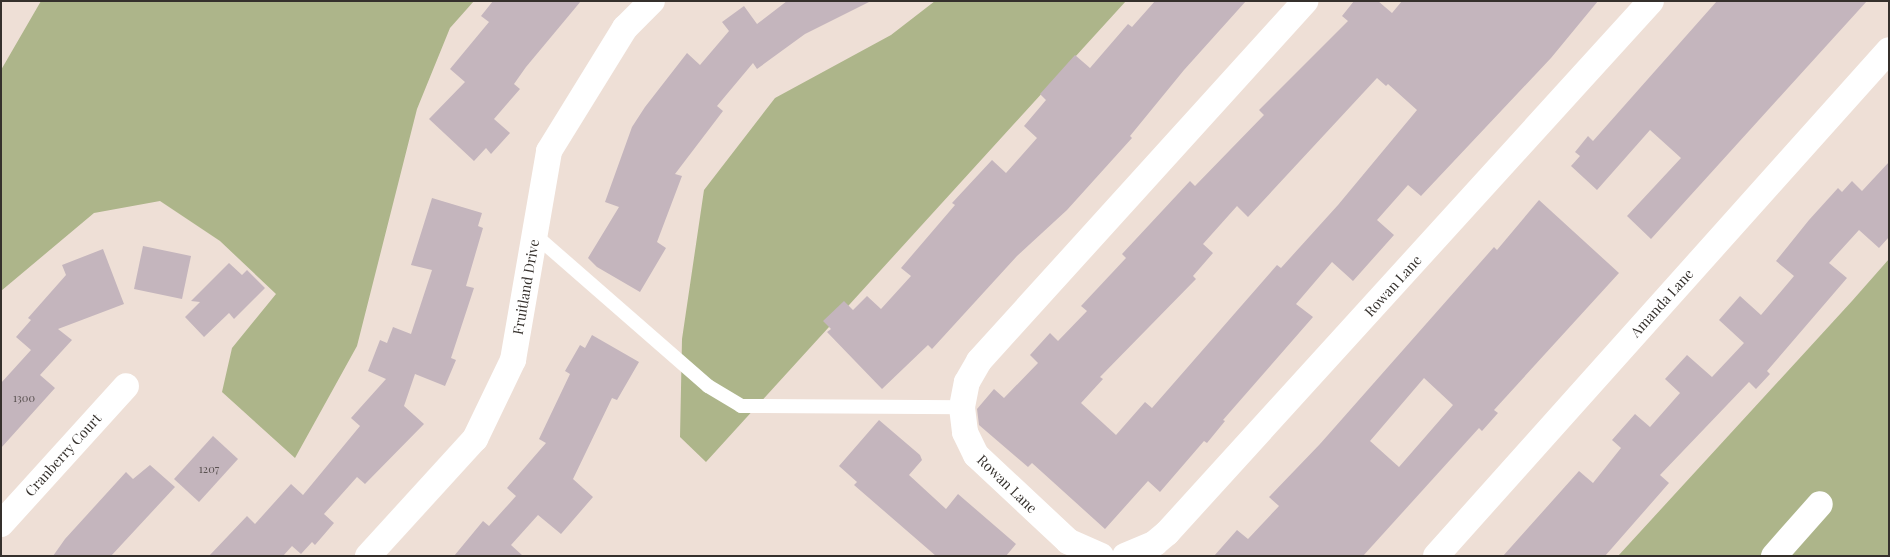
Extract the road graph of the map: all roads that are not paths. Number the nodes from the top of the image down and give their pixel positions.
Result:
1 (652, 1) edge
2 (1306, 1) edge
3 (1651, 1) edge
4 (1889, 50) edge
5 (535, 235) junction
6 (126, 386) dead end
7 (962, 407) junction
8 (1820, 504) dead end
9 (1, 524) edge
10 (368, 556) edge
11 (1101, 556) edge
12 (1125, 556) edge
13 (1436, 556) edge
14 (1774, 556) edge

1 - 5 street, Fruitland Drive
2 - 7 street, Rowan Lane
3 - 12 street, Rowan Lane
4 - 13 street, Amanda Lane
5 - 7 lane
5 - 10 street, Fruitland Drive
6 - 9 street, Cranberry Court
7 - 11 street, Rowan Lane
8 - 14 street

